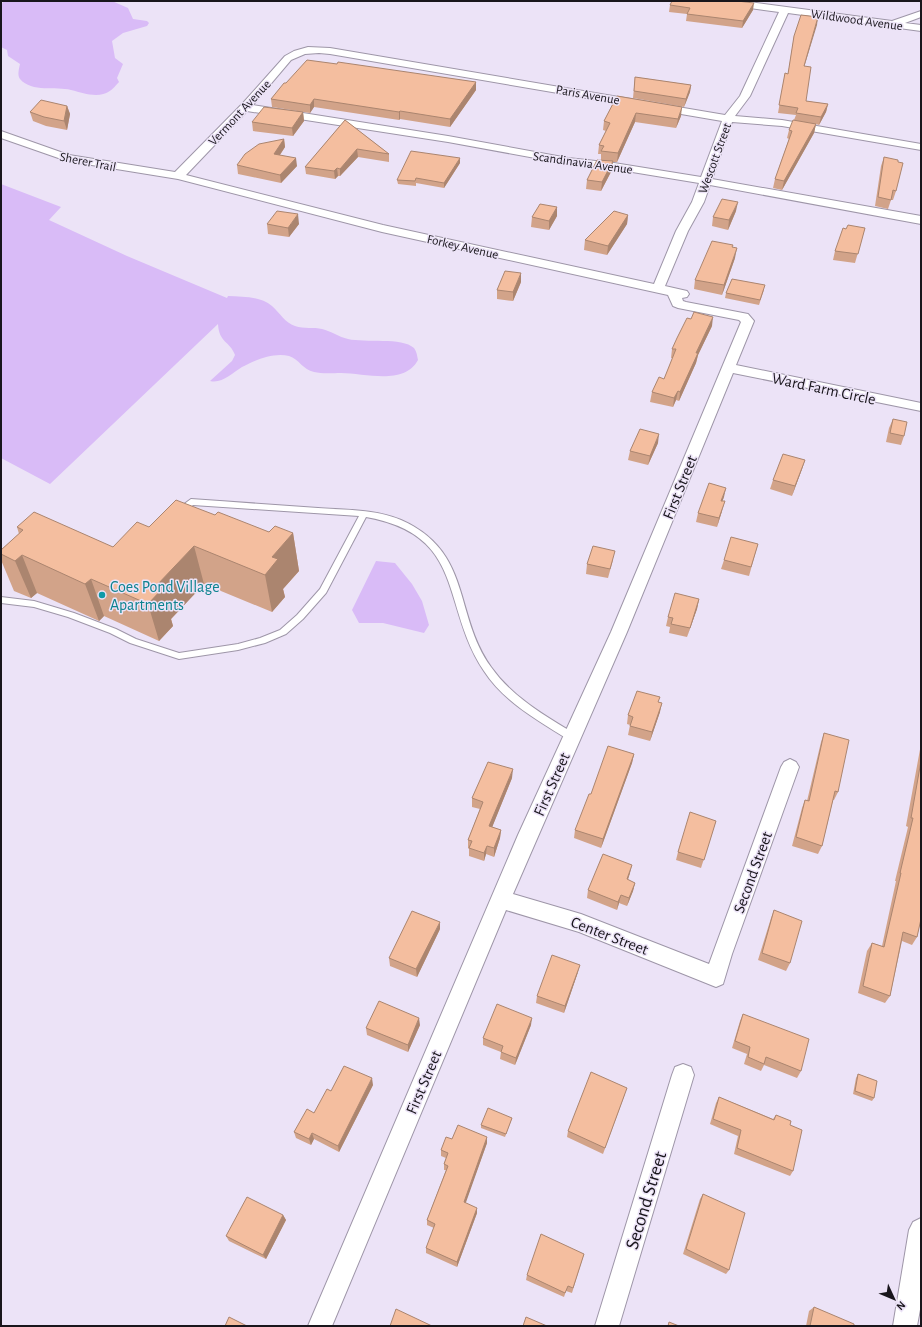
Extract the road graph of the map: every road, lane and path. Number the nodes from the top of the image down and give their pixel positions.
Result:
1 (721, 1) edge
2 (785, 10) junction
3 (921, 14) edge
4 (894, 24) junction
5 (921, 28) edge
6 (302, 51) joint
7 (245, 107) junction
8 (728, 119) junction
9 (1, 134) edge
10 (921, 147) edge
11 (178, 176) junction
12 (705, 181) junction
13 (921, 220) edge
14 (658, 288) junction
15 (673, 291) junction
16 (750, 309) dead end
17 (728, 368) junction
18 (921, 408) edge
19 (364, 514) junction
20 (172, 517) edge
21 (1, 600) edge
22 (572, 737) junction
23 (790, 767) dead end
24 (501, 899) junction
25 (716, 978) joint
26 (683, 1074) dead end
27 (921, 1230) edge
28 (320, 1326) edge
29 (607, 1326) edge
30 (905, 1326) edge

1 - 2 street, Wildwood Avenue
2 - 4 street, Wildwood Avenue
2 - 8 street, Wescott Street
3 - 4 street
4 - 5 street, Wildwood Avenue
6 - 7 street, Vermont Avenue
6 - 8 street, Paris Avenue
7 - 11 street, Vermont Avenue
7 - 12 street, Scandinavia Avenue
8 - 10 street, Paris Avenue
8 - 12 street, Wescott Street
9 - 11 street, Sherer Trail
11 - 14 street, Forkey Avenue
12 - 13 street, Scandinavia Avenue
12 - 14 street, Wescott Street
14 - 15 street, Forkey Avenue
15 - 16 street, Forkey Avenue
15 - 17 street, First Street
17 - 18 street, Ward Farm Circle
17 - 22 street, First Street
19 - 20 lane
19 - 21 lane
19 - 22 lane
22 - 24 street, First Street
23 - 25 street, Second Street
24 - 25 street, Center Street
24 - 28 street, First Street
26 - 29 street, Second Street
27 - 30 street

